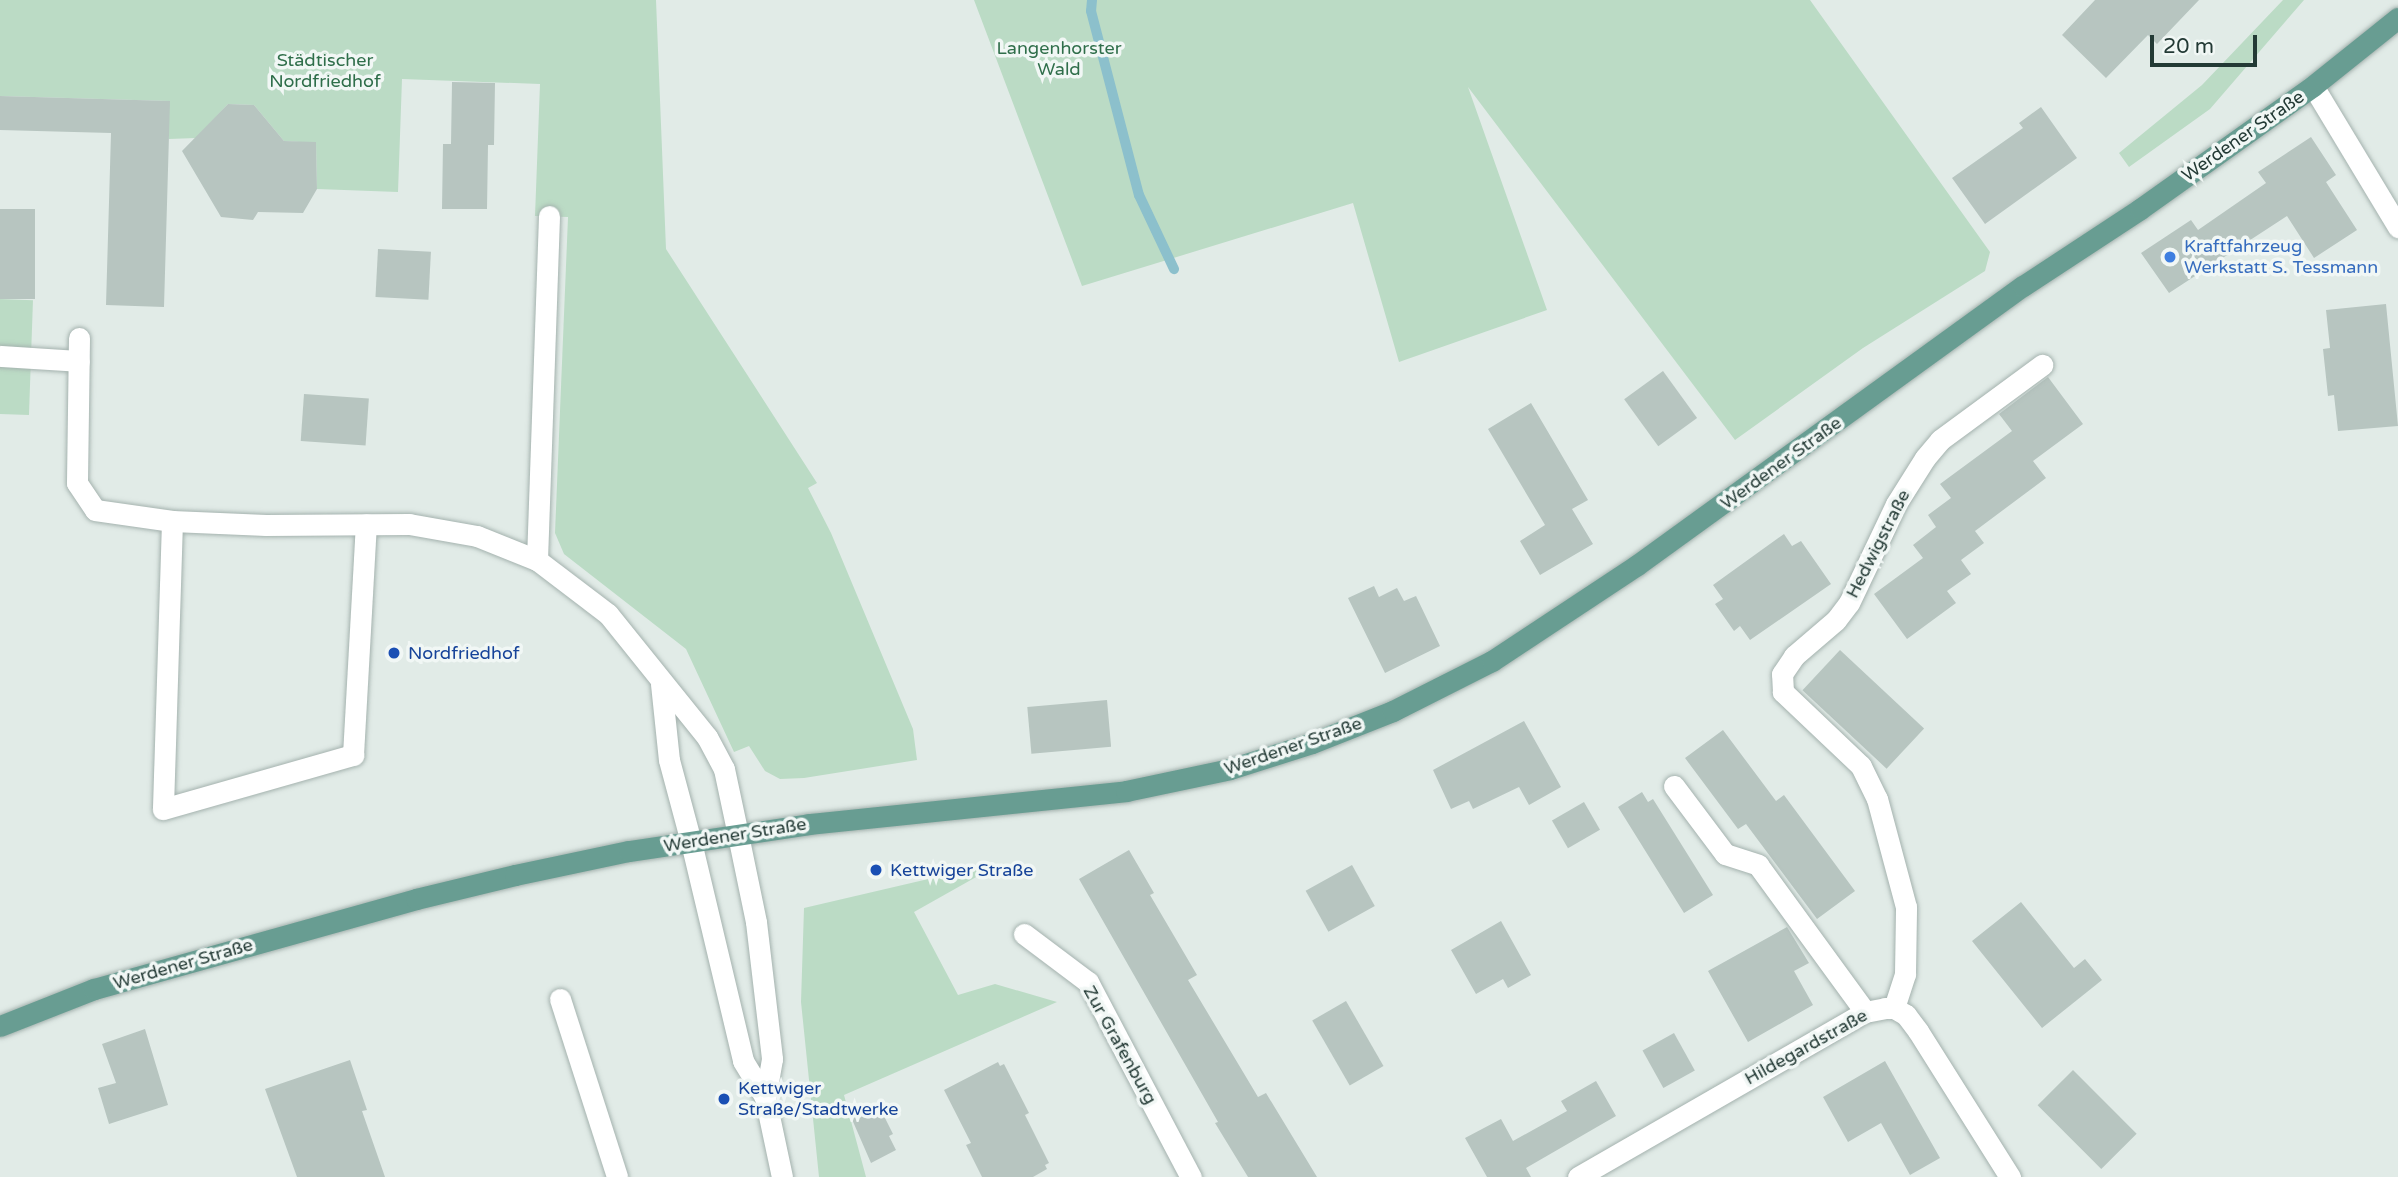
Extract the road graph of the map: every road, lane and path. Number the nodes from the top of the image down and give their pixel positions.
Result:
1 (2398, 18) edge
2 (2313, 86) junction
3 (549, 216) dead end
4 (2398, 227) edge
5 (79, 338) dead end
6 (0, 356) edge
7 (79, 361) junction
8 (2042, 366) dead end
9 (172, 521) junction
10 (366, 524) junction
11 (537, 560) junction
12 (661, 684) junction
13 (1674, 786) dead end
14 (738, 835) junction
15 (691, 842) junction
16 (1024, 934) dead end
17 (560, 999) dead end
18 (1894, 1008) junction
19 (1865, 1012) junction
20 (0, 1027) edge
21 (765, 1097) junction
22 (1587, 1175) edge
23 (617, 1177) edge
24 (782, 1177) edge
25 (1191, 1177) edge
26 (2010, 1177) edge

1 - 2 main road, Werdener Straße
2 - 4 street
2 - 14 main road, Werdener Straße
3 - 11 street
5 - 7 street
6 - 7 street
7 - 9 street
8 - 18 street, Hedwigstraße
9 - 10 street
9 - 10 street
10 - 11 street
11 - 12 street
12 - 14 street
12 - 15 street
13 - 19 street
14 - 15 main road, Werdener Straße
14 - 21 street
15 - 20 main road, Werdener Straße
15 - 21 street
16 - 25 street, Zur Grafenburg
17 - 23 street
18 - 19 street, Hildegardstraße
18 - 26 street
19 - 22 street, Hildegardstraße
21 - 24 street

